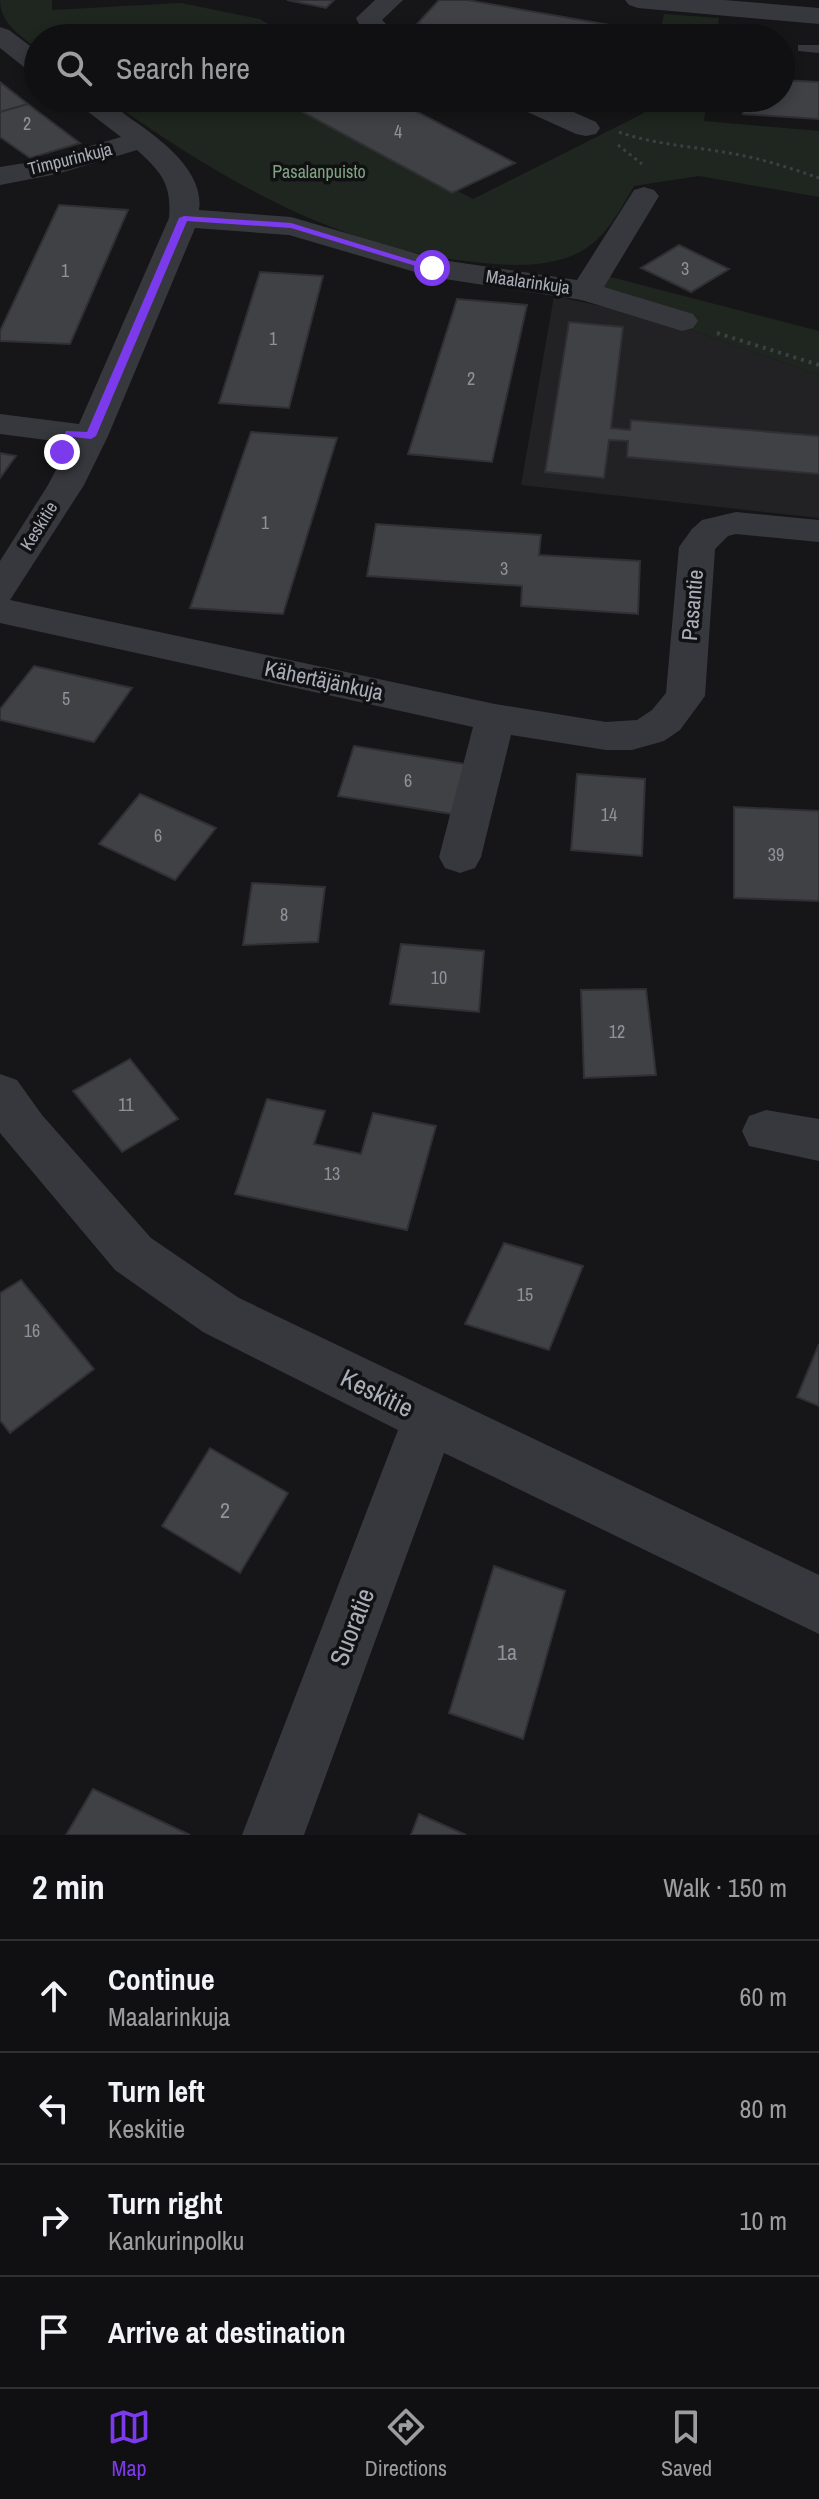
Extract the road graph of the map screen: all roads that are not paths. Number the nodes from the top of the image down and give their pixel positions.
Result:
1 (390, 0) edge
2 (638, 0) edge
3 (819, 16) edge
4 (371, 24) edge
5 (0, 35) edge
6 (803, 48) dead end
7 (819, 49) edge
8 (24, 54) edge
9 (103, 112) edge
10 (551, 112) edge
11 (586, 128) road end
12 (140, 140) junction
13 (0, 176) edge
14 (644, 196) road end
15 (184, 218) junction
16 (586, 291) junction
17 (682, 321) road end
18 (0, 424) edge
19 (91, 436) junction
20 (819, 531) edge
21 (0, 590) edge
22 (0, 610) edge
23 (495, 718) junction
24 (650, 731) joint
25 (460, 857) dead end
26 (8, 1124) edge
27 (766, 1131) dead end
28 (819, 1140) edge
29 (430, 1418) junction
30 (819, 1605) edge
31 (273, 1835) edge

1 - 4 street
2 - 3 street
5 - 8 street
6 - 7 lane
9 - 12 street
10 - 11 street
12 - 13 street, Timpurinkuja
12 - 15 street
14 - 16 street
15 - 16 street, Maalarinkuja
15 - 19 street, Keskitie
16 - 17 street, Maalarinkuja
18 - 19 street
19 - 21 street, Keskitie
20 - 24 street, Pasantie
22 - 23 street, Kähertäjänkuja
23 - 24 street, Kähertäjänkuja
23 - 25 street
26 - 29 street, Keskitie
27 - 28 street
29 - 30 street, Keskitie
29 - 31 street, Suoratie

